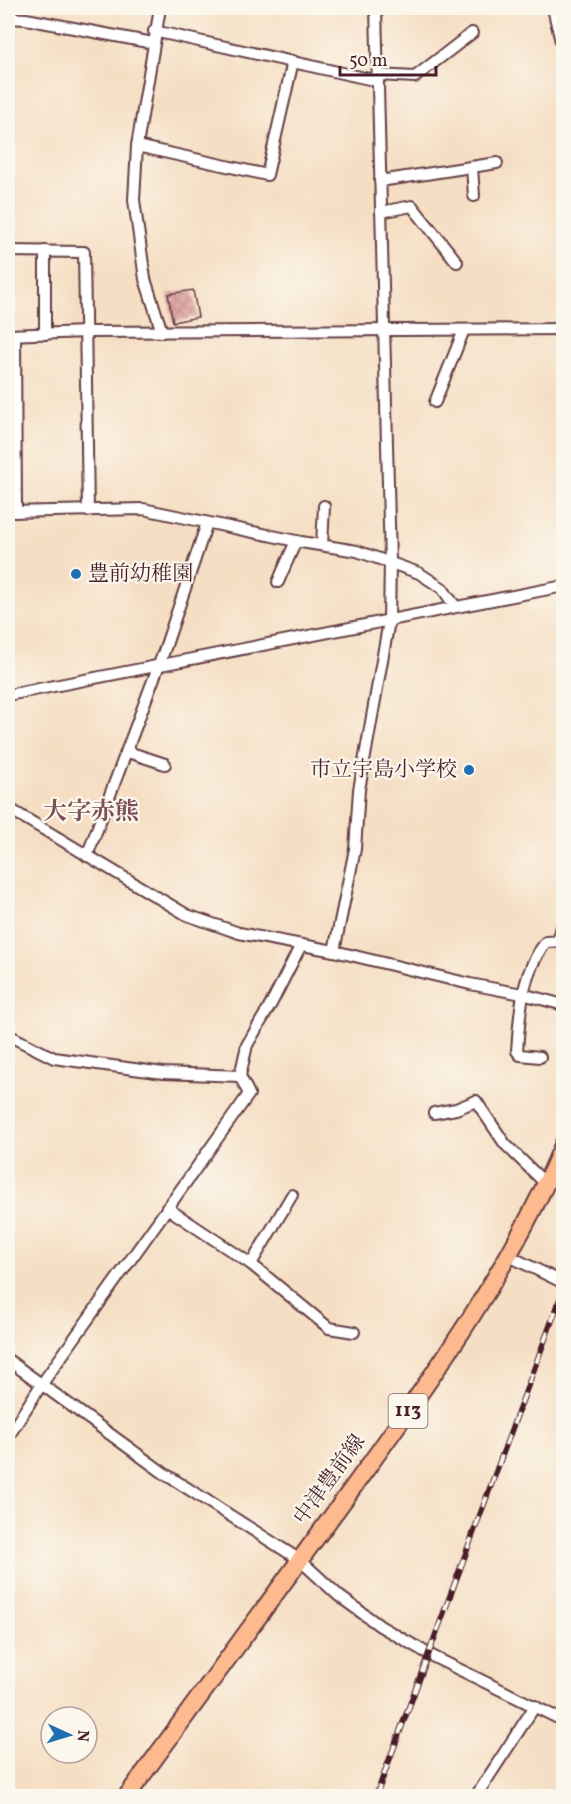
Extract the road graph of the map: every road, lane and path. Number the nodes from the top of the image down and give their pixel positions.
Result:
1 (160, 8) edge
2 (376, 8) edge
3 (553, 8) edge
4 (8, 18) edge
5 (472, 33) dead end
6 (154, 37) junction
7 (564, 54) edge
8 (293, 61) junction
9 (377, 78) junction
10 (137, 146) junction
11 (496, 163) dead end
12 (472, 167) junction
13 (380, 181) junction
14 (474, 196) dead end
15 (381, 212) junction
16 (8, 251) edge
17 (45, 251) junction
18 (457, 262) dead end
19 (564, 328) edge
20 (464, 330) junction
21 (383, 331) junction
22 (86, 332) junction
23 (162, 332) junction
24 (45, 334) junction
25 (11, 335) edge
26 (435, 402) dead end
27 (324, 506) dead end
28 (88, 511) junction
29 (12, 512) edge
30 (207, 523) junction
31 (296, 541) junction
32 (322, 545) junction
33 (390, 563) junction
34 (278, 582) dead end
35 (564, 586) edge
36 (455, 606) junction
37 (389, 621) junction
38 (158, 666) junction
39 (8, 695) edge
40 (128, 752) junction
41 (165, 764) dead end
42 (8, 808) edge
43 (87, 856) junction
44 (564, 921) edge
45 (561, 941) edge
46 (302, 945) junction
47 (334, 951) junction
48 (522, 994) junction
49 (564, 1005) edge
50 (8, 1035) edge
51 (540, 1057) dead end
52 (240, 1076) junction
53 (434, 1113) dead end
54 (564, 1143) edge
55 (546, 1184) junction
56 (292, 1195) dead end
57 (167, 1208) junction
58 (509, 1256) junction
59 (251, 1264) junction
60 (564, 1283) edge
61 (354, 1332) dead end
62 (8, 1360) edge
63 (41, 1385) junction
64 (8, 1437) edge
65 (300, 1560) junction
66 (535, 1706) junction
67 (564, 1721) edge
68 (127, 1797) edge
69 (476, 1797) edge

1 - 6 street
2 - 9 street
3 - 7 street
4 - 6 street
5 - 9 street
6 - 8 street
6 - 10 street
8 - 9 street
8 - 10 street
9 - 13 street
10 - 23 street
11 - 12 street
12 - 13 street
12 - 14 street
13 - 15 street
15 - 18 street
15 - 21 street
16 - 17 street
17 - 22 street
17 - 24 street
19 - 20 street
20 - 21 street
20 - 26 street
21 - 23 street
21 - 33 street
22 - 23 street
22 - 24 street
22 - 28 street
24 - 25 street
25 - 29 street
27 - 32 street
28 - 29 street
28 - 30 street
30 - 31 street
30 - 38 street
31 - 32 street
31 - 34 street
32 - 33 street
33 - 36 street
33 - 37 street
35 - 36 street
36 - 37 street
37 - 38 street
37 - 47 street
38 - 39 street
38 - 40 street
40 - 41 street
40 - 43 street
42 - 43 street
43 - 46 street
44 - 45 street
45 - 48 street
46 - 47 street
46 - 52 street
47 - 48 street
48 - 49 street
48 - 51 street
50 - 52 street
52 - 57 street
53 - 55 street
54 - 55 main road, 中津豊前線 / 113
55 - 58 main road, 中津豊前線 / 113
56 - 59 street
57 - 59 street
57 - 63 street
58 - 60 street
58 - 65 main road, 中津豊前線 / 113
59 - 61 street
62 - 63 street
63 - 64 street
63 - 65 street
65 - 66 street
65 - 68 main road, 中津豊前線 / 113
66 - 67 street
66 - 69 street

